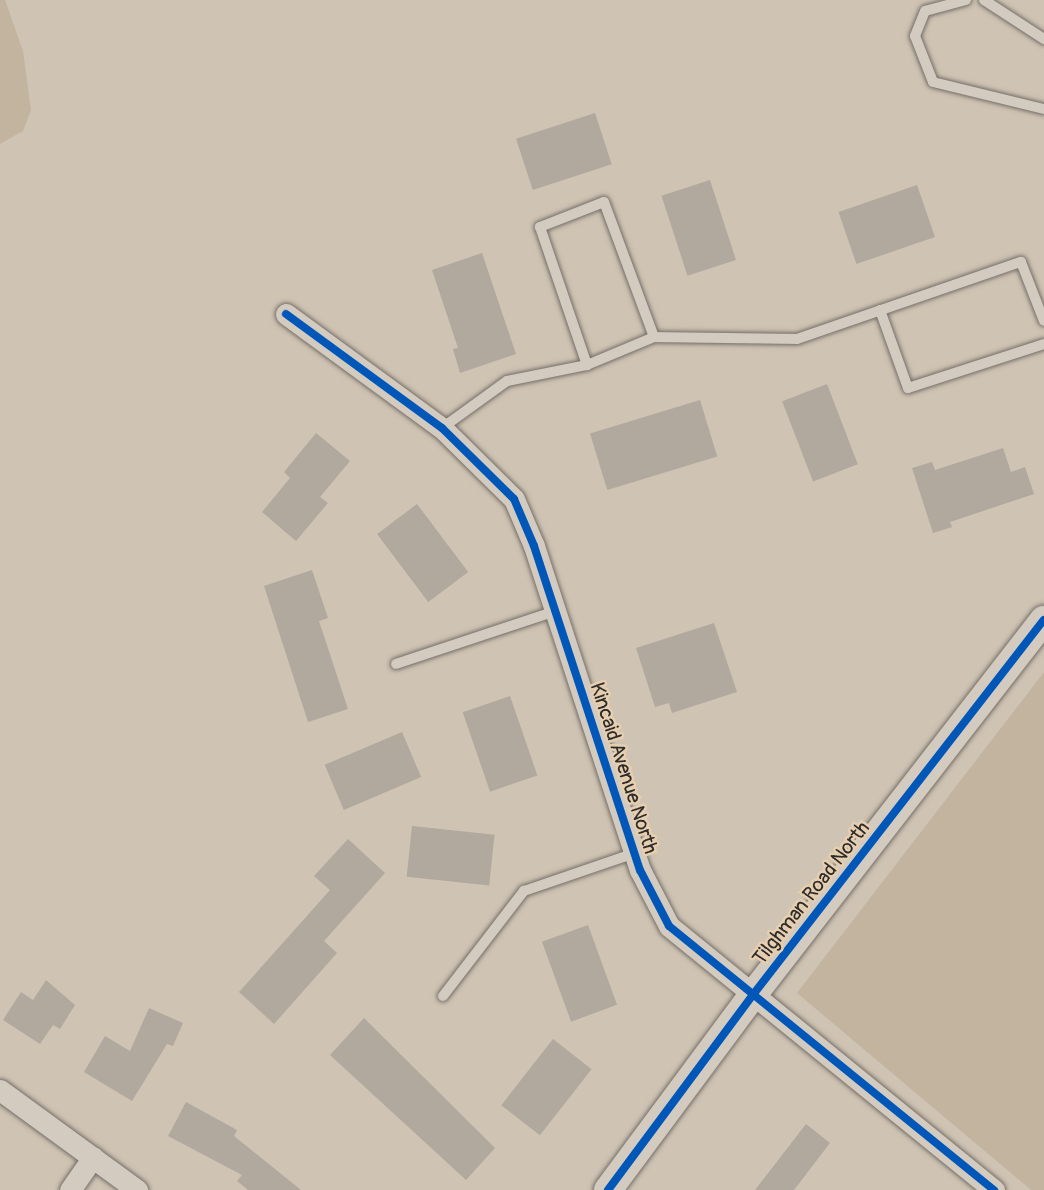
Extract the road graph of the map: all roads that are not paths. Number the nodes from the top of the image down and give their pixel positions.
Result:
1 (966, 0) edge
2 (984, 0) edge
3 (1044, 39) edge
4 (1044, 109) edge
5 (880, 309) junction
6 (286, 314) dead end
7 (1044, 321) edge
8 (654, 337) junction
9 (1044, 344) edge
10 (587, 365) junction
11 (442, 428) junction
12 (555, 611) junction
13 (1044, 620) edge
14 (396, 664) dead end
15 (635, 853) junction
16 (443, 996) dead end
17 (752, 996) junction
18 (0, 1090) edge
19 (93, 1157) junction
20 (70, 1190) edge
21 (137, 1190) edge
22 (608, 1190) edge
23 (994, 1190) edge

1 - 4 lane
2 - 3 lane
5 - 7 lane
5 - 8 lane
5 - 9 lane
6 - 11 street, Kincaid Avenue North
8 - 10 lane
8 - 10 lane
10 - 11 lane
11 - 12 street, Kincaid Avenue North
12 - 14 lane
12 - 15 street, Kincaid Avenue North
13 - 17 street, Tilghman Road North
15 - 16 lane
15 - 17 street, Kincaid Avenue North
17 - 22 street, Tilghman Road North
17 - 23 street, Kincaid Avenue North
18 - 19 street
19 - 20 street
19 - 21 street

